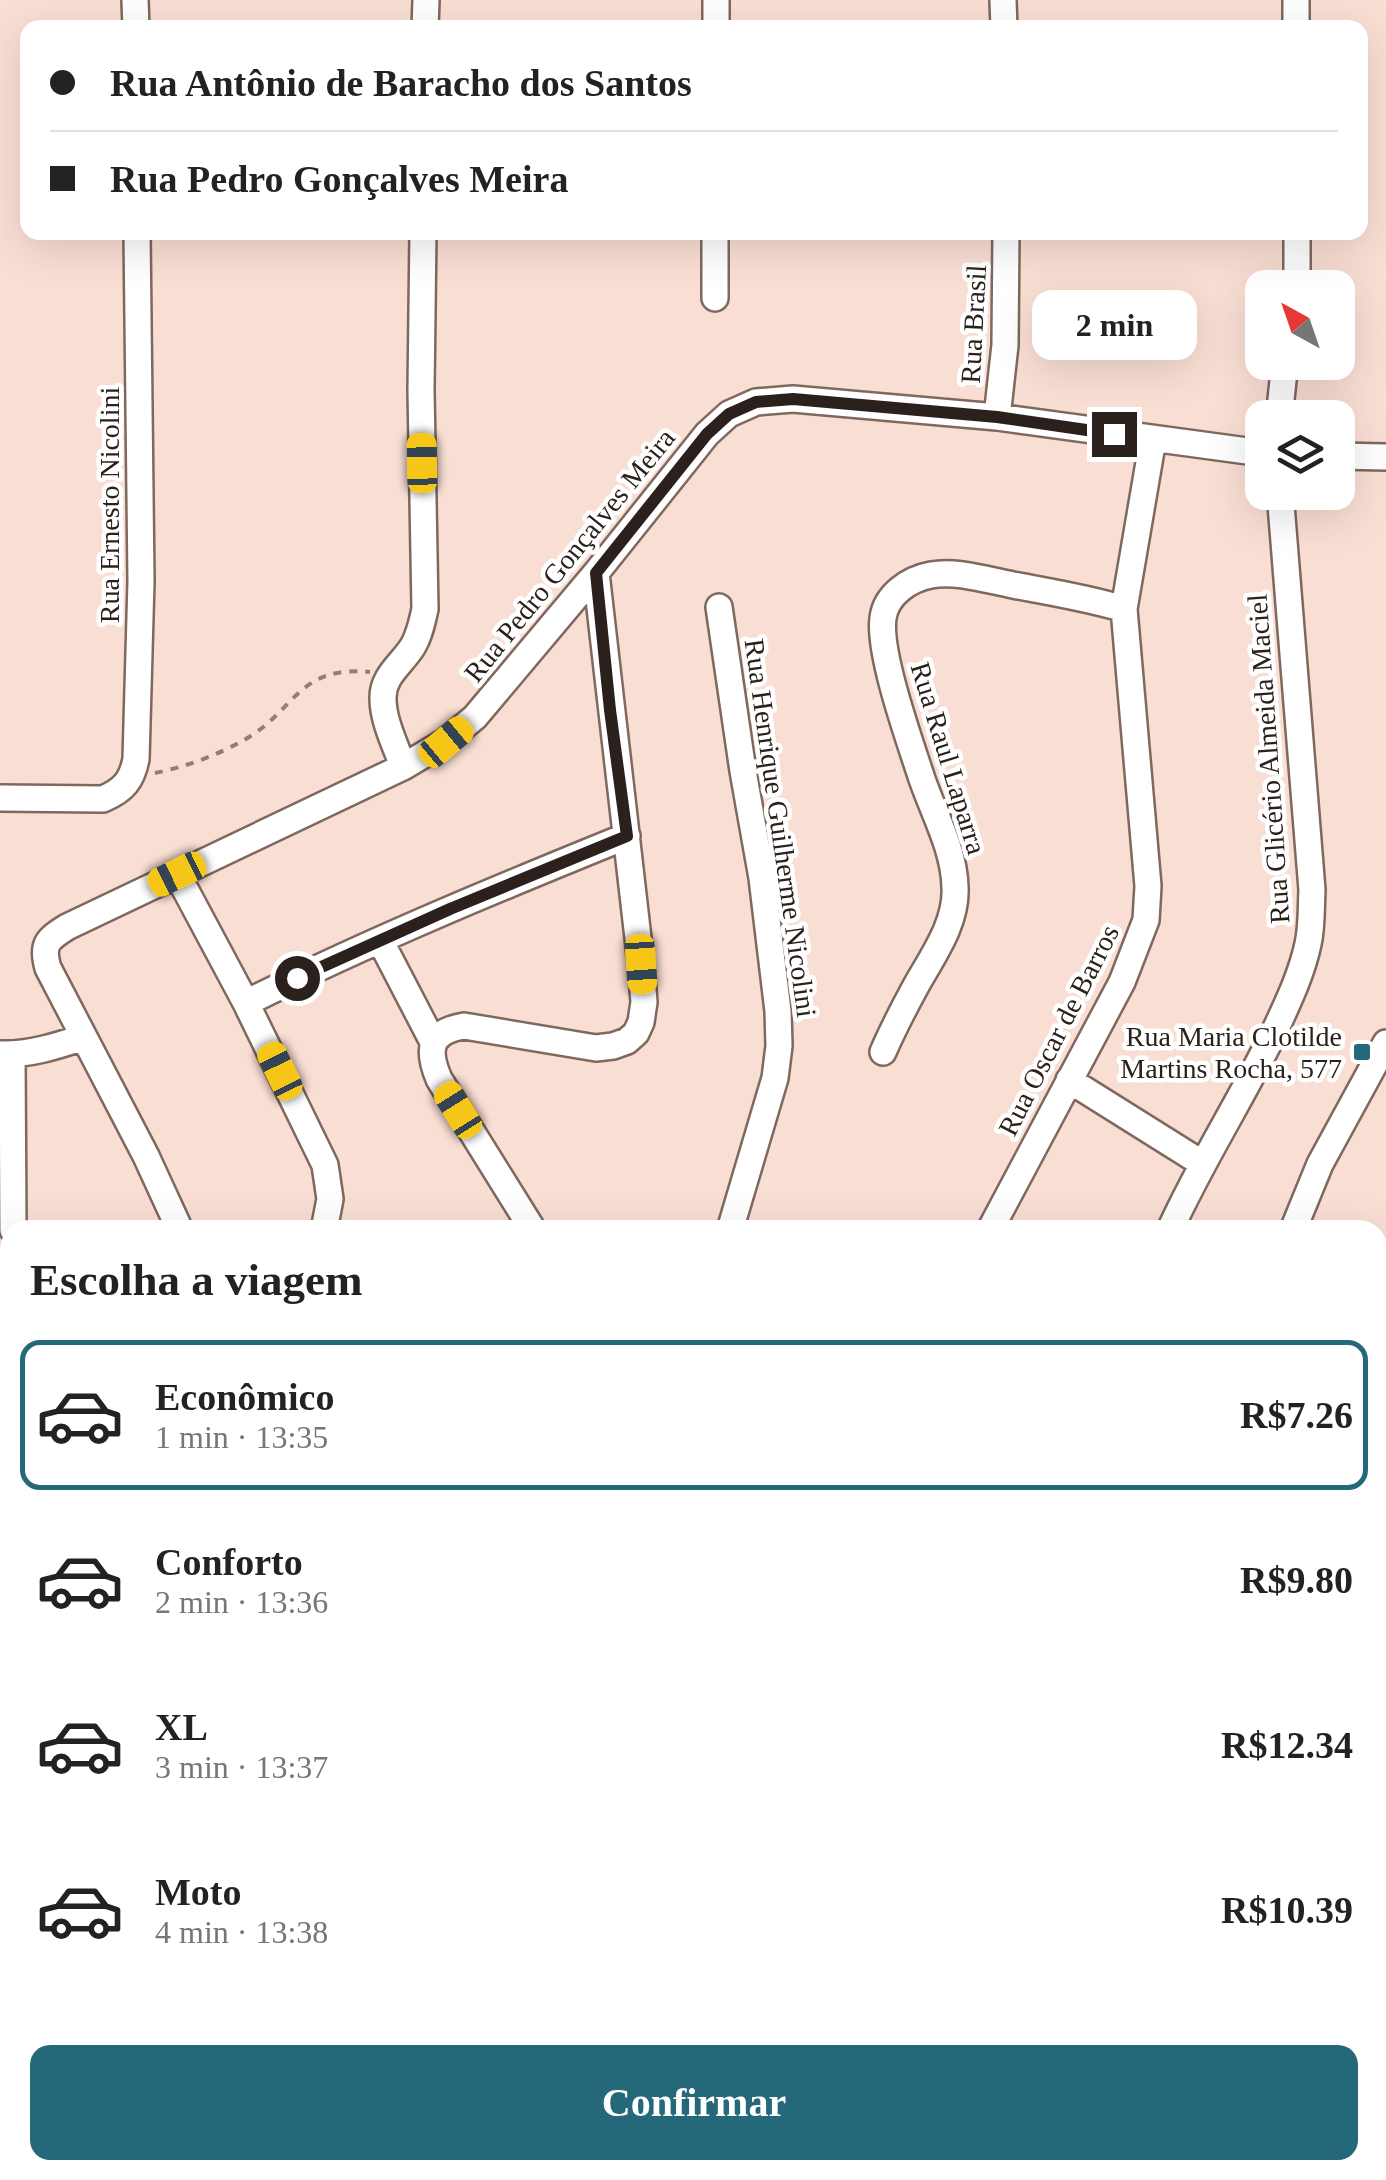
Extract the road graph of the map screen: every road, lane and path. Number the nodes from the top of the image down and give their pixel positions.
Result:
1 (138, 240) edge
2 (423, 240) edge
3 (715, 240) edge
4 (1006, 240) edge
5 (1297, 240) edge
6 (1297, 270) edge
7 (715, 298) dead end
8 (997, 417) junction
9 (1153, 439) junction
10 (1245, 451) edge
11 (1355, 456) edge
12 (1386, 457) edge
13 (1281, 510) edge
14 (596, 573) junction
15 (719, 607) dead end
16 (1124, 609) junction
17 (390, 674) junction
18 (403, 767) junction
19 (132, 777) junction
20 (0, 798) edge
21 (627, 836) junction
22 (177, 874) junction
23 (380, 940) junction
24 (246, 1003) junction
25 (84, 1037) junction
26 (433, 1042) junction
27 (1386, 1043) edge
28 (883, 1052) dead end
29 (6, 1054) edge
30 (1069, 1080) junction
31 (1202, 1164) junction
32 (13, 1220) edge
33 (175, 1220) edge
34 (326, 1220) edge
35 (527, 1220) edge
36 (733, 1220) edge
37 (995, 1220) edge
38 (1175, 1220) edge
39 (1296, 1220) edge

1 - 19 street, Rua Ernesto Nicolini
2 - 17 street
3 - 7 street
4 - 8 street, Rua Brasil
5 - 6 street
8 - 9 street, Rua Pedro Gonçalves Meira
8 - 14 street, Rua Pedro Gonçalves Meira
9 - 10 street, Rua Pedro Gonçalves Meira
9 - 16 street, Rua Oscar de Barros
11 - 12 street
13 - 31 street, Rua Glicério Almeida Maciel
14 - 18 street, Rua Pedro Gonçalves Meira
14 - 21 street
15 - 36 street, Rua Henrique Guilherme Nicolini
16 - 28 street, Rua Raul Laparra
16 - 30 street, Rua Oscar de Barros
17 - 18 street
17 - 19 path
18 - 22 street, Rua Pedro Gonçalves Meira
19 - 20 street
21 - 23 street
21 - 26 street
22 - 24 street
22 - 25 street, Rua Pedro Gonçalves Meira
23 - 24 street
23 - 26 street
24 - 34 street
25 - 29 street
25 - 33 street, Rua Pedro Gonçalves Meira
26 - 35 street
27 - 39 street
29 - 32 street
30 - 31 street
30 - 37 street, Rua Oscar de Barros
31 - 38 street, Rua Glicério Almeida Maciel

